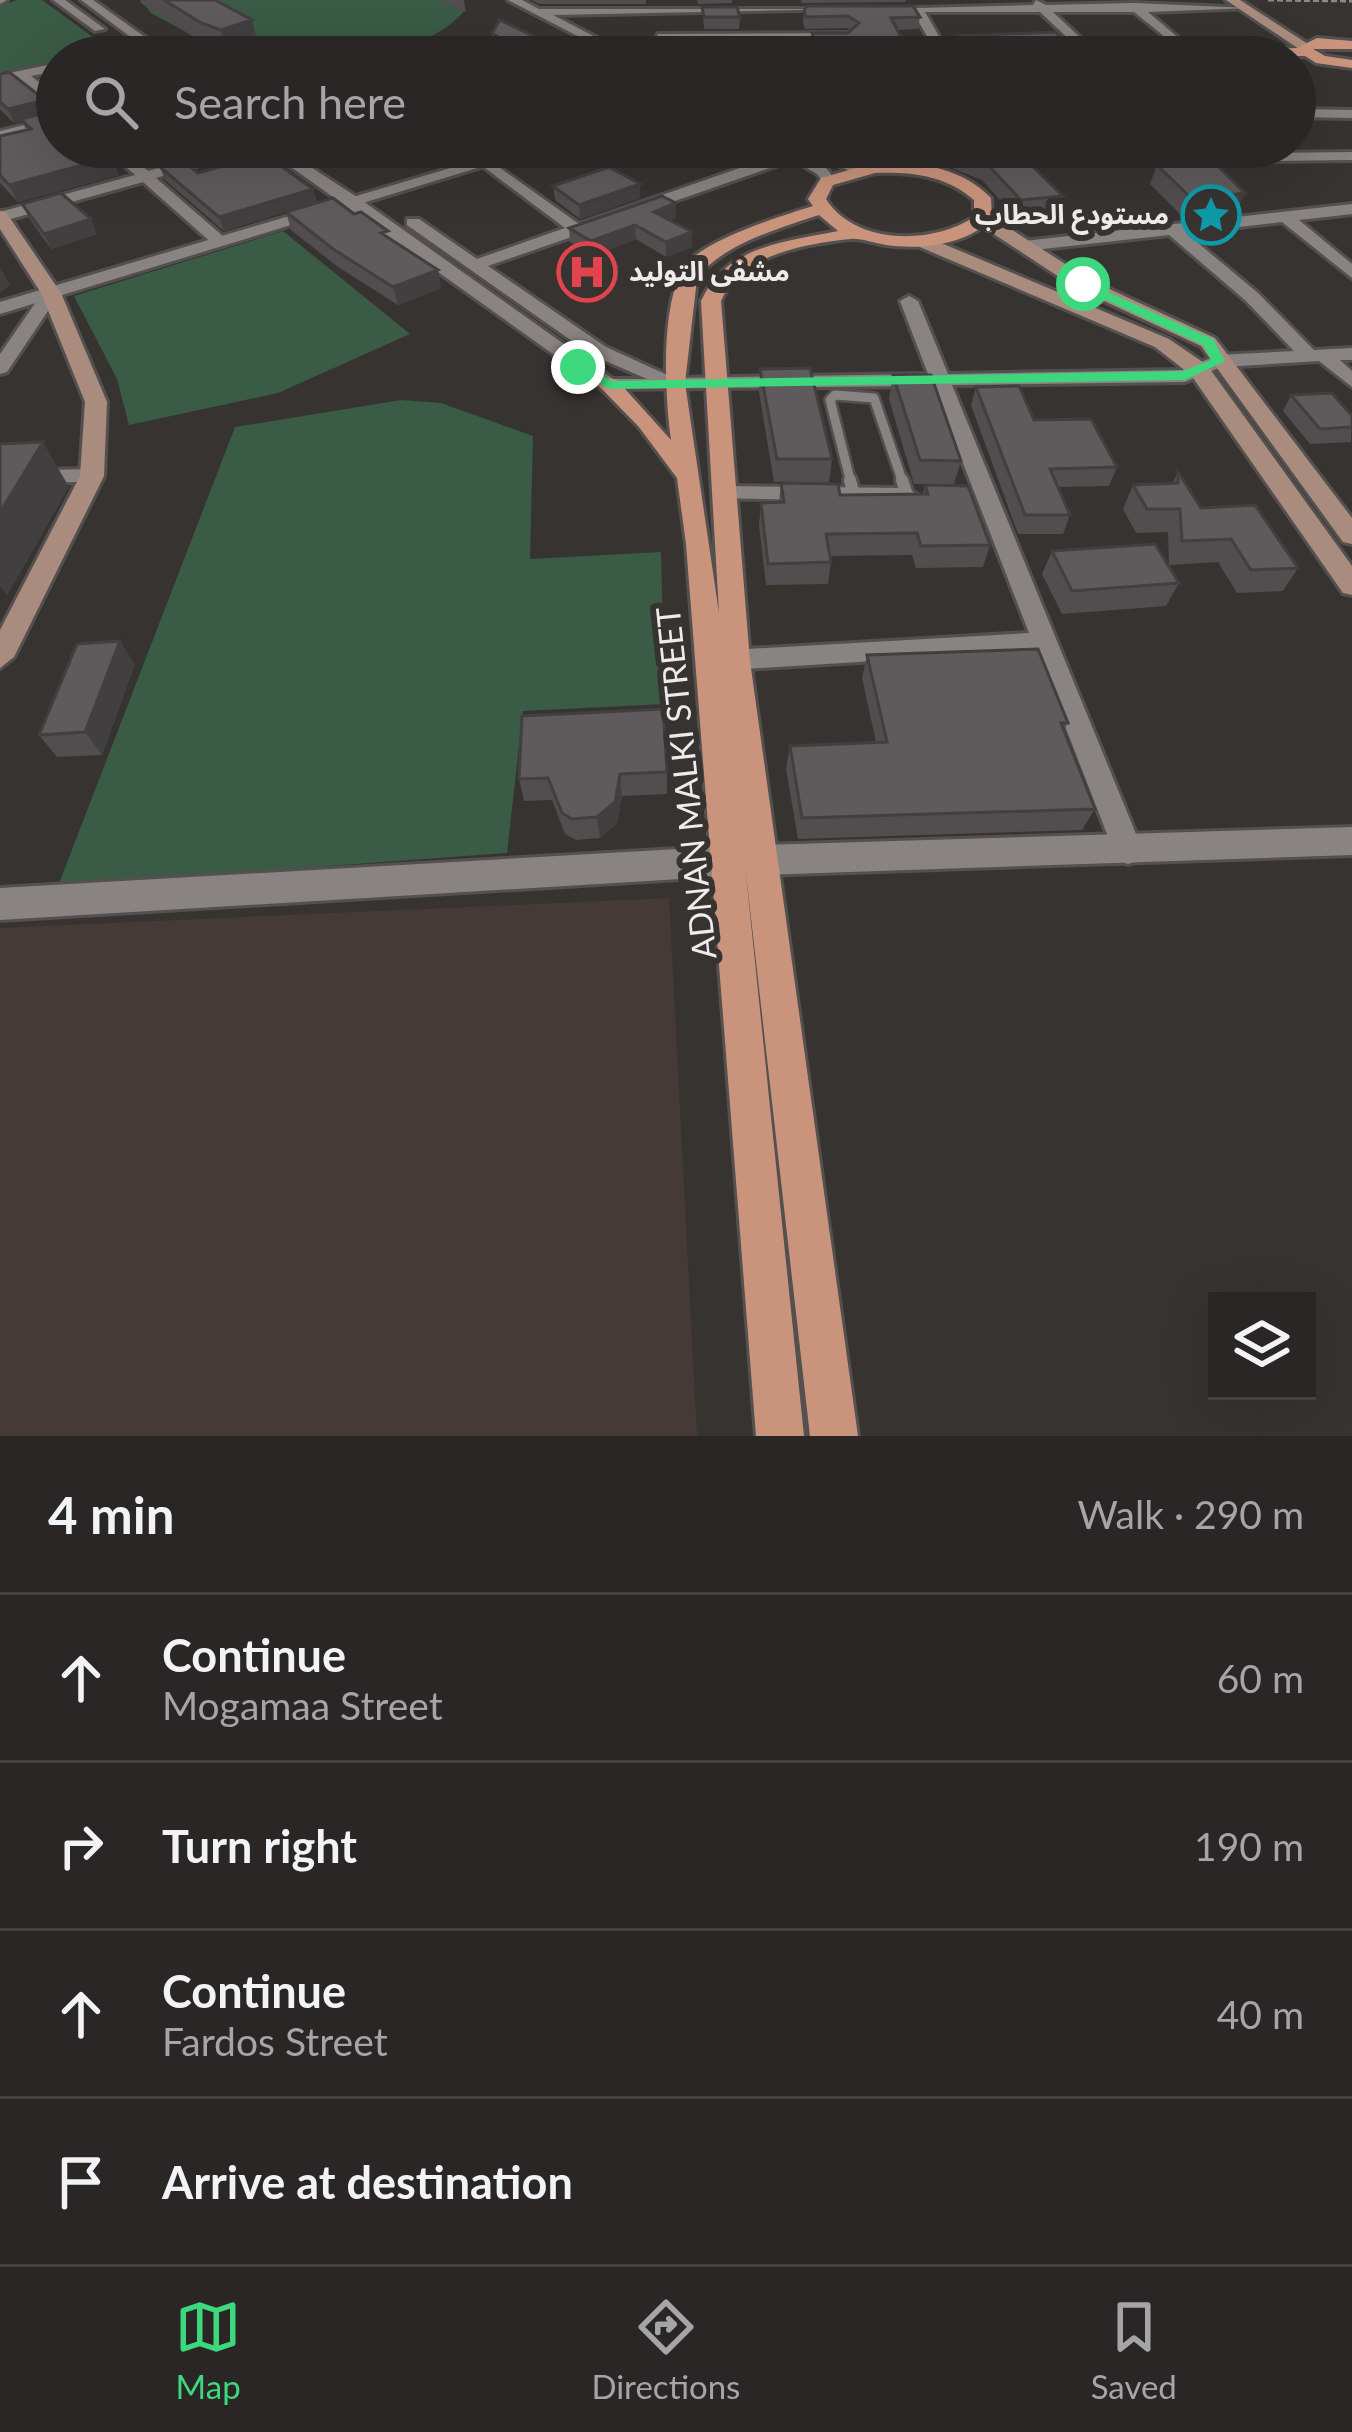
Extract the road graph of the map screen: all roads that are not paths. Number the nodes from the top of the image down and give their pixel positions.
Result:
1 (58, 0) edge
2 (86, 0) edge
3 (498, 0) edge
4 (513, 0) edge
5 (1244, 2) edge
6 (654, 4) edge
7 (1039, 4) edge
8 (1132, 4) edge
9 (836, 5) edge
10 (917, 9) junction
11 (536, 12) junction
12 (109, 36) edge
13 (136, 36) edge
14 (568, 36) edge
15 (585, 36) edge
16 (658, 36) edge
17 (847, 36) edge
18 (933, 36) edge
19 (1073, 36) edge
20 (1171, 36) edge
21 (1287, 36) edge
22 (1348, 41) edge
23 (1316, 48) edge
24 (1316, 57) edge
25 (1352, 64) edge
26 (36, 72) edge
27 (22, 75) junction
28 (0, 80) edge
29 (36, 87) edge
30 (1316, 113) edge
31 (1352, 114) edge
32 (36, 126) edge
33 (0, 135) edge
34 (1316, 155) edge
35 (1352, 156) edge
36 (137, 168) edge
37 (176, 168) edge
38 (305, 168) edge
39 (324, 168) edge
40 (444, 168) edge
41 (463, 168) edge
42 (494, 168) edge
43 (744, 168) edge
44 (819, 168) edge
45 (859, 168) edge
46 (912, 168) edge
47 (1209, 168) edge
48 (1214, 173) edge
49 (147, 176) junction
50 (824, 196) junction
51 (354, 197) junction
52 (1244, 204) edge
53 (1352, 209) edge
54 (0, 216) edge
55 (1285, 216) junction
56 (983, 218) junction
57 (1258, 219) junction
58 (576, 229) junction
59 (1174, 230) junction
60 (855, 232) junction
61 (219, 241) junction
62 (921, 241) junction
63 (1025, 246) junction
64 (475, 266) junction
65 (1352, 273) edge
66 (51, 293) junction
67 (909, 301) dead end
68 (0, 308) edge
69 (1352, 354) edge
70 (1316, 356) junction
71 (1209, 366) junction
72 (0, 368) edge
73 (940, 381) junction
74 (1352, 381) edge
75 (674, 382) junction
76 (715, 384) junction
77 (609, 385) junction
78 (92, 476) junction
79 (0, 478) edge
80 (688, 480) junction
81 (725, 493) junction
82 (854, 494) junction
83 (917, 495) joint
84 (1352, 536) edge
85 (1352, 586) edge
86 (12, 609) edge
87 (1044, 641) junction
88 (0, 657) edge
89 (723, 661) junction
90 (1352, 841) edge
91 (1128, 851) junction
92 (746, 862) junction
93 (0, 904) edge
94 (780, 1436) edge
95 (834, 1436) edge

1 - 12 street
2 - 13 street
3 - 14 street
4 - 11 street
5 - 8 street
5 - 21 main road
6 - 9 street
6 - 11 street
6 - 16 street
7 - 8 street
7 - 10 street
7 - 19 street
8 - 20 street
9 - 10 street
9 - 17 street
10 - 18 street
11 - 15 street
22 - 23 main road
24 - 25 main road
26 - 27 street
27 - 28 street
27 - 29 street
30 - 31 street
32 - 33 street
34 - 35 street
36 - 49 street
37 - 49 street
38 - 51 street
39 - 51 street
40 - 51 street
41 - 51 street
42 - 58 street
43 - 58 street
44 - 50 street
45 - 50 main road
46 - 56 main road
47 - 48 street
49 - 54 street
49 - 61 street
50 - 60 main road
50 - 75 main road, ADNAN MALKI STREET
51 - 61 street
51 - 64 street
51 - 77 street
52 - 57 street
53 - 55 street
54 - 66 main road
55 - 57 street
55 - 65 street
56 - 62 main road
56 - 63 main road
57 - 59 street
58 - 64 street
59 - 63 street
59 - 70 street
60 - 62 main road
60 - 76 main road, ADNAN MALKI STREET
61 - 66 street
62 - 71 main road
63 - 71 main road
64 - 75 street
66 - 68 street
66 - 72 street
66 - 78 main road
67 - 73 street
69 - 70 street
70 - 71 street
70 - 74 street
71 - 73 street
71 - 84 main road
71 - 85 main road
73 - 76 street
73 - 87 street
75 - 76 street
75 - 77 street
75 - 80 main road, ADNAN MALKI STREET
76 - 81 main road, ADNAN MALKI STREET
77 - 80 main road
78 - 79 street
78 - 86 main road
80 - 89 main road, ADNAN MALKI STREET
81 - 82 street
81 - 89 main road, ADNAN MALKI STREET
82 - 83 street
82 - 83 lane
86 - 88 main road
87 - 89 street
87 - 91 street
89 - 92 main road, ADNAN MALKI STREET
90 - 91 street
91 - 92 street
92 - 93 street
92 - 94 main road, ADNAN MALKI STREET
92 - 95 main road, ADNAN MALKI STREET

